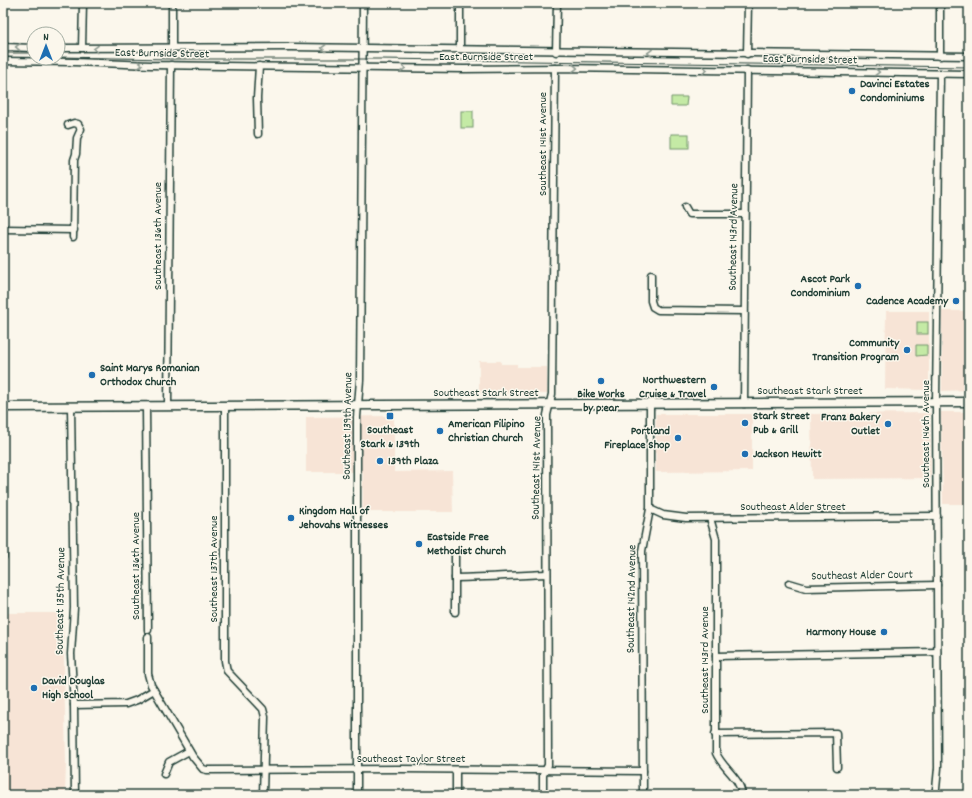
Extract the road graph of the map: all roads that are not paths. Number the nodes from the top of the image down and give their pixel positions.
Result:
1 (83, 3) edge
2 (172, 3) edge
3 (363, 3) edge
4 (460, 3) edge
5 (557, 3) edge
6 (748, 3) edge
7 (940, 3) edge
8 (3, 47) edge
9 (26, 48) edge
10 (66, 48) edge
11 (82, 48) junction
12 (172, 48) junction
13 (363, 48) junction
14 (460, 49) junction
15 (556, 52) junction
16 (747, 54) junction
17 (940, 56) junction
18 (969, 56) edge
19 (3, 61) edge
20 (170, 65) junction
21 (259, 66) junction
22 (364, 67) junction
23 (555, 68) junction
24 (747, 70) junction
25 (940, 72) junction
26 (969, 74) edge
27 (68, 125) dead end
28 (258, 134) dead end
29 (685, 207) dead end
30 (745, 214) junction
31 (3, 230) edge
32 (74, 230) junction
33 (73, 238) dead end
34 (651, 275) dead end
35 (744, 310) junction
36 (936, 402) junction
37 (969, 402) edge
38 (550, 404) junction
39 (650, 404) junction
40 (744, 404) junction
41 (146, 406) junction
42 (168, 406) junction
43 (225, 406) junction
44 (358, 406) junction
45 (3, 407) edge
46 (72, 407) junction
47 (650, 509) junction
48 (937, 516) junction
49 (710, 518) junction
50 (3, 540) edge
51 (455, 556) dead end
52 (3, 557) edge
53 (547, 574) junction
54 (455, 578) junction
55 (789, 583) dead end
56 (937, 585) junction
57 (455, 612) dead end
58 (148, 630) dead end
59 (148, 637) dead end
60 (937, 652) junction
61 (716, 656) junction
62 (154, 690) junction
63 (74, 705) junction
64 (716, 734) junction
65 (189, 751) junction
66 (837, 767) dead end
67 (263, 770) junction
68 (357, 770) junction
69 (456, 770) junction
70 (546, 770) junction
71 (643, 771) junction
72 (164, 774) dead end
73 (75, 795) edge
74 (263, 795) edge
75 (358, 795) edge
76 (456, 795) edge
77 (543, 795) edge
78 (643, 795) edge
79 (742, 795) edge
80 (934, 795) edge

1 - 11 street
2 - 12 street
3 - 13 street, Southeast 139th Avenue
4 - 14 street
5 - 15 street
6 - 16 street
7 - 17 street
9 -> 8 street
10 - 11 street, East Burnside Street
12 -> 11 street, East Burnside Street
13 -> 12 street, East Burnside Street
13 - 14 street, East Burnside Street
13 - 22 street, Southeast 139th Avenue
14 - 15 street, East Burnside Street
16 -> 15 street, East Burnside Street
16 - 17 street, East Burnside Street
17 - 18 street, East Burnside Street
19 -> 20 street, East Burnside Street
20 - 21 street, East Burnside Street
20 - 42 street, Southeast 136th Avenue
21 - 22 street, East Burnside Street
21 - 28 street
22 -> 23 street, East Burnside Street
22 - 44 street, Southeast 139th Avenue
23 -> 24 street, East Burnside Street
23 - 38 street, Southeast 141st Avenue
24 -> 25 street, East Burnside Street
24 - 30 street, Southeast 143rd Avenue
25 - 26 street, East Burnside Street
25 - 36 street, Southeast 146th Avenue
27 - 32 street
29 - 30 street
30 - 35 street, Southeast 143rd Avenue
31 - 32 street
32 - 33 street
34 - 35 street
35 - 40 street, Southeast 143rd Avenue
36 - 37 main road, Southeast Stark Street
36 - 40 main road, Southeast Stark Street
36 - 48 street, Southeast 146th Avenue
38 - 39 main road, Southeast Stark Street
38 - 44 main road, Southeast Stark Street
38 - 53 street, Southeast 141st Avenue
39 - 40 main road, Southeast Stark Street
39 - 47 street, Southeast 142nd Avenue
41 - 42 main road, Southeast Stark Street
41 - 46 main road, Southeast Stark Street
41 - 58 street, Southeast 136th Avenue
42 - 43 main road, Southeast Stark Street
43 - 44 main road, Southeast Stark Street
43 - 67 street, Southeast 137th Avenue
44 - 68 street, Southeast 139th Avenue
45 - 46 main road, Southeast Stark Street
46 - 63 street, Southeast 135th Avenue
47 - 49 street, Southeast Alder Street
47 - 71 street, Southeast 142nd Avenue
48 - 49 street, Southeast Alder Street
48 - 56 street, Southeast 146th Avenue
49 - 61 street, Southeast 143rd Avenue
50 - 52 street
51 - 54 street
53 - 54 street
53 - 70 street, Southeast 141st Avenue
54 - 57 street
55 - 56 street, Southeast Alder Court
56 - 60 street, Southeast 146th Avenue
59 - 62 street, Southeast 136th Avenue
60 - 61 street
60 - 80 street, Southeast 146th Avenue
61 - 64 street, Southeast 143rd Avenue
62 - 63 street
62 - 65 street, Southeast 136th Avenue
63 - 73 street, Southeast 135th Avenue
64 - 66 street
64 - 79 street, Southeast 143rd Avenue
65 - 67 street, Southeast Taylor Street
65 - 72 street
67 - 68 street, Southeast Taylor Street
67 - 74 street
68 - 69 street, Southeast Taylor Street
68 - 75 street, Southeast 139th Avenue
69 - 70 street, Southeast Taylor Street
69 - 76 street
70 - 71 street, Southeast Taylor Street
70 - 77 street, Southeast 141st Avenue
71 - 78 street, Southeast 142nd Avenue

